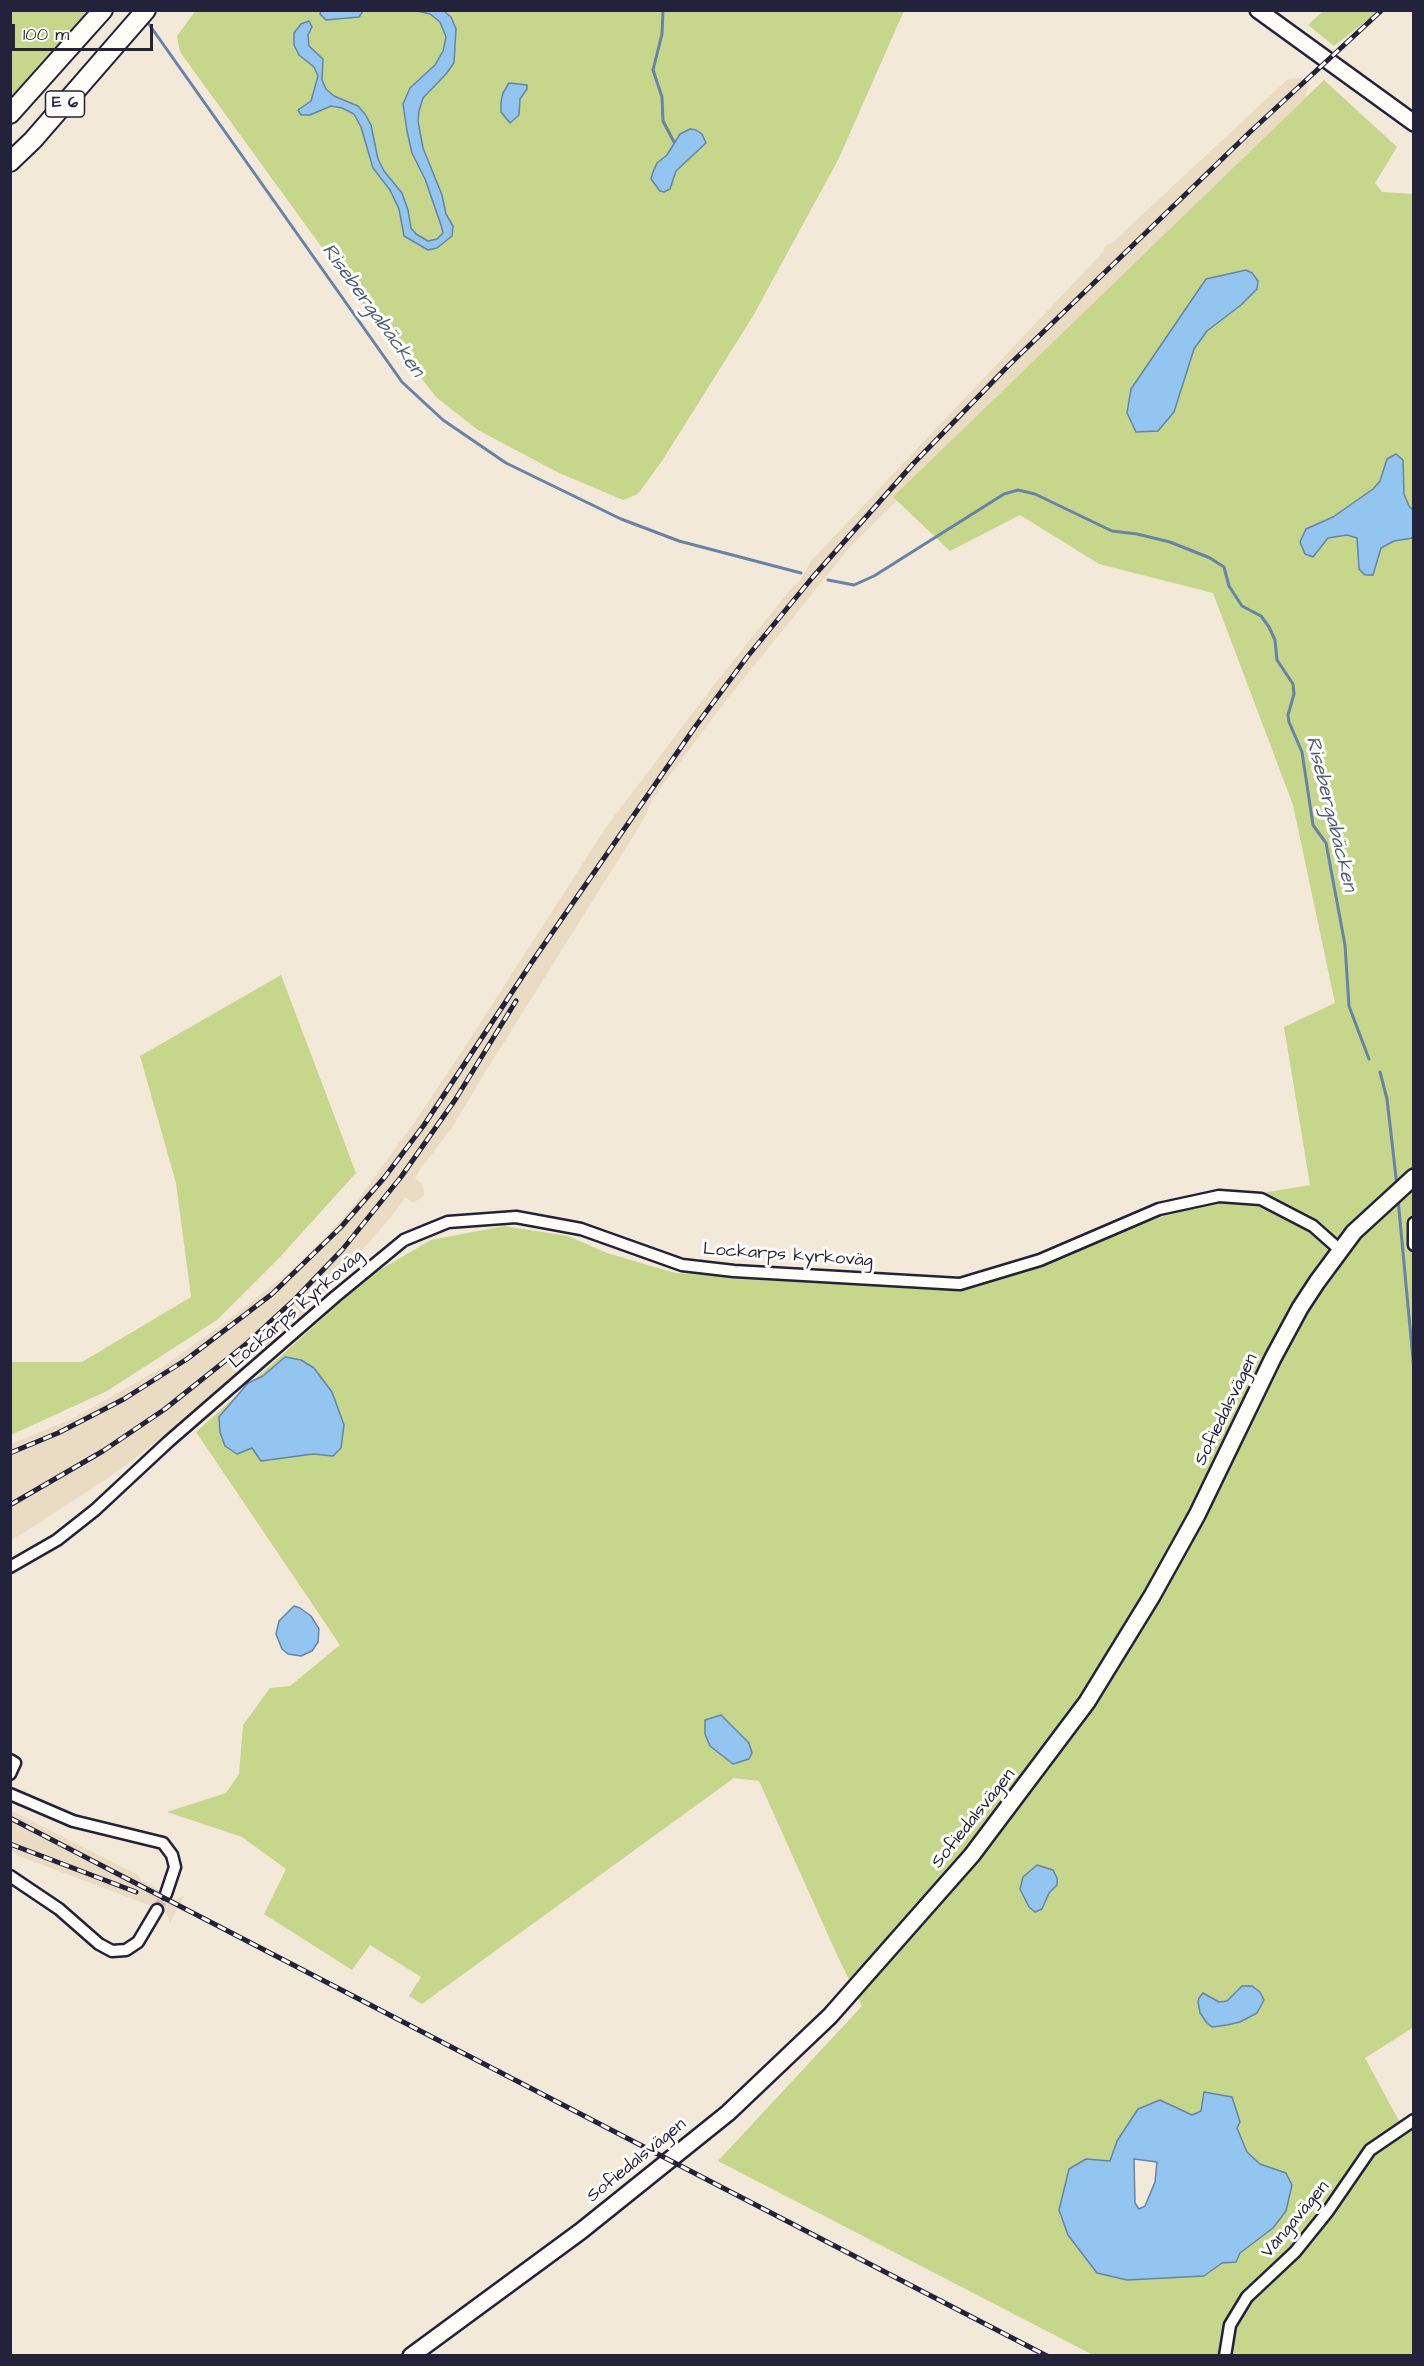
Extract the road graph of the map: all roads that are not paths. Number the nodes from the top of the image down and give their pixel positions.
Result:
1 (146, 10) edge
2 (1258, 10) edge
3 (101, 12) edge
4 (10, 114) edge
5 (1413, 123) edge
6 (10, 162) edge
7 (1413, 1178) edge
8 (1413, 1223) edge
9 (1413, 1245) edge
10 (1340, 1250) junction
11 (10, 1567) edge
12 (10, 1760) edge
13 (10, 1774) edge
14 (10, 1794) edge
15 (10, 1876) edge
16 (166, 1894) tunnel mouth
17 (157, 1910) tunnel mouth
18 (1413, 2120) edge
19 (411, 2355) edge
20 (1225, 2355) edge

1 - 6 highway, E 6
2 - 5 main road
3 - 4 highway, E 6
7 - 10 main road, Sofiedalsvägen
8 - 9 street
10 - 11 street, Lockarps kyrkoväg
10 - 19 main road, Sofiedalsvägen
12 - 13 street
14 - 16 street
15 - 17 street
18 - 20 street, Vångavägen

